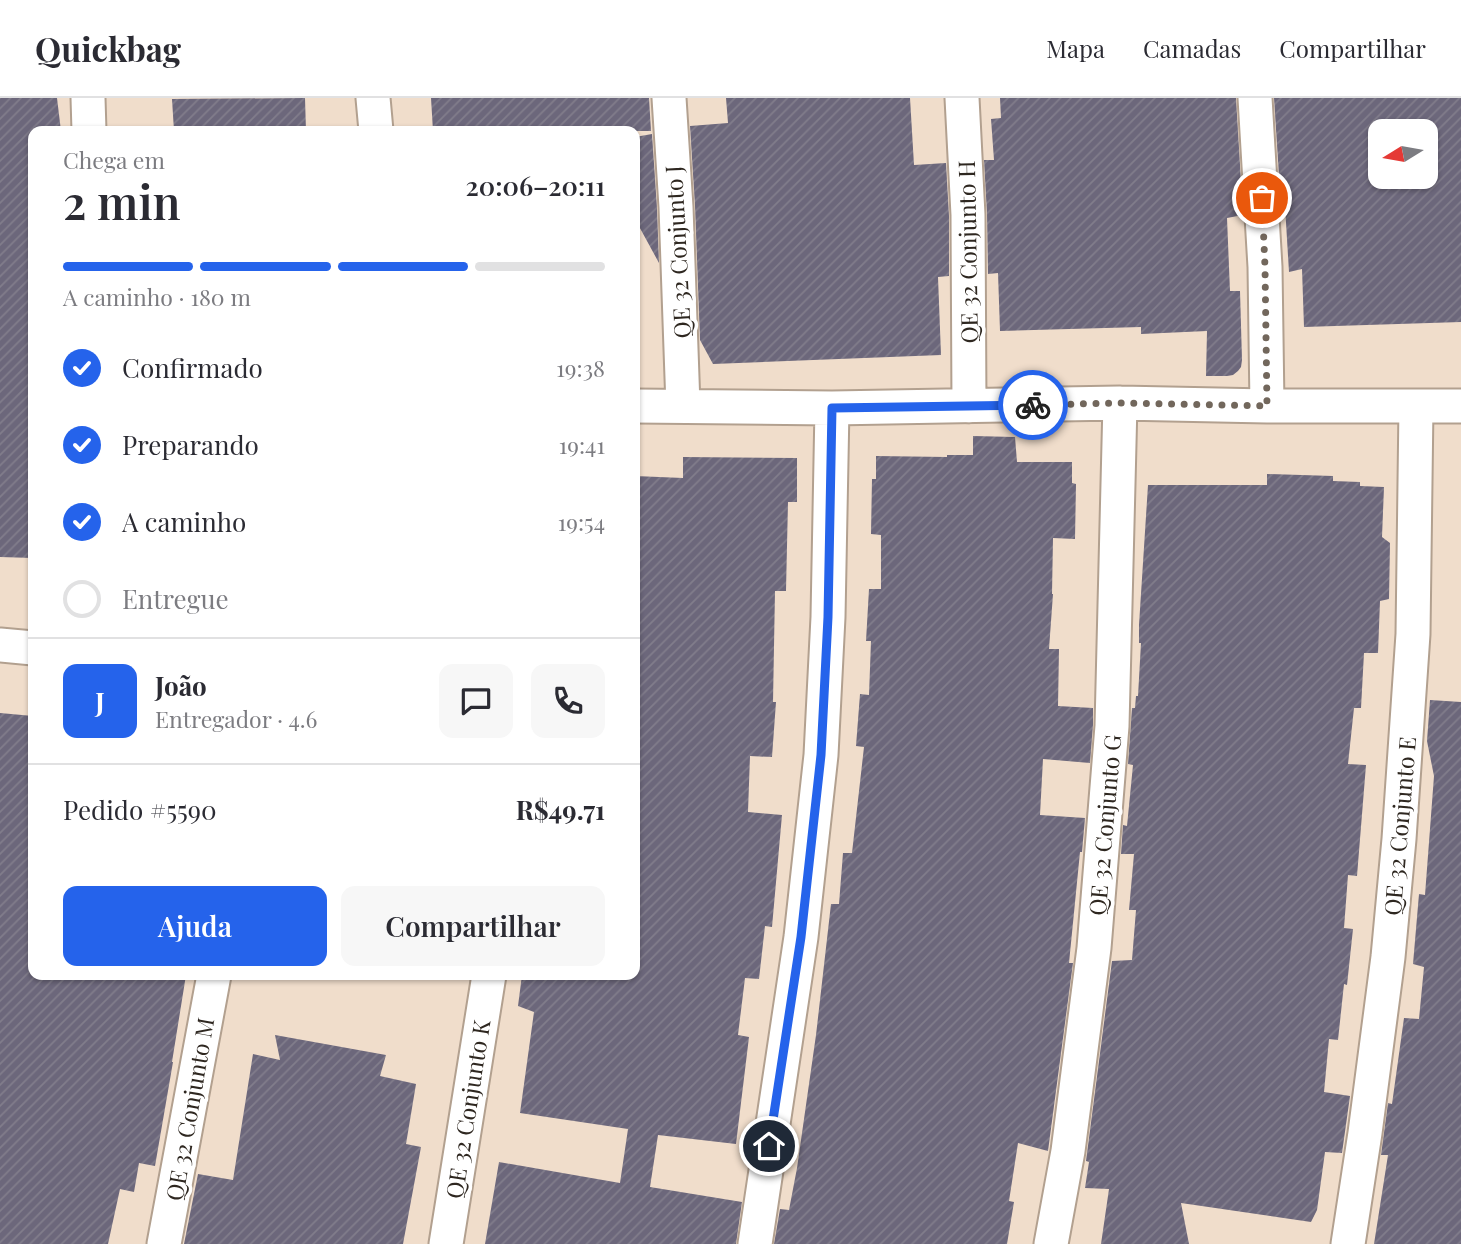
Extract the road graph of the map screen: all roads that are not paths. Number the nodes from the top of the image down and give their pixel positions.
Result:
1 (88, 98) edge
2 (373, 98) edge
3 (669, 98) edge
4 (962, 98) edge
5 (1255, 98) edge
6 (89, 126) edge
7 (376, 126) edge
8 (1120, 403) junction
9 (640, 406) edge
10 (683, 406) junction
11 (969, 406) junction
12 (1267, 406) junction
13 (1416, 406) junction
14 (1461, 406) edge
15 (832, 408) junction
16 (0, 645) edge
17 (28, 648) edge
18 (213, 980) edge
19 (488, 980) edge
20 (164, 1244) edge
21 (446, 1244) edge
22 (755, 1244) edge
23 (1051, 1244) edge
24 (1348, 1244) edge

1 - 6 street
2 - 7 street
3 - 10 street, QE 32 Conjunto J
4 - 11 street, QE 32 Conjunto H
5 - 12 street
8 - 11 street
8 - 12 street
8 - 23 street, QE 32 Conjunto G
9 - 10 street
10 - 15 street
11 - 15 street
12 - 13 street
13 - 14 street
13 - 24 street, QE 32 Conjunto E
15 - 22 street
16 - 17 street
18 - 20 street, QE 32 Conjunto M
19 - 21 street, QE 32 Conjunto K

